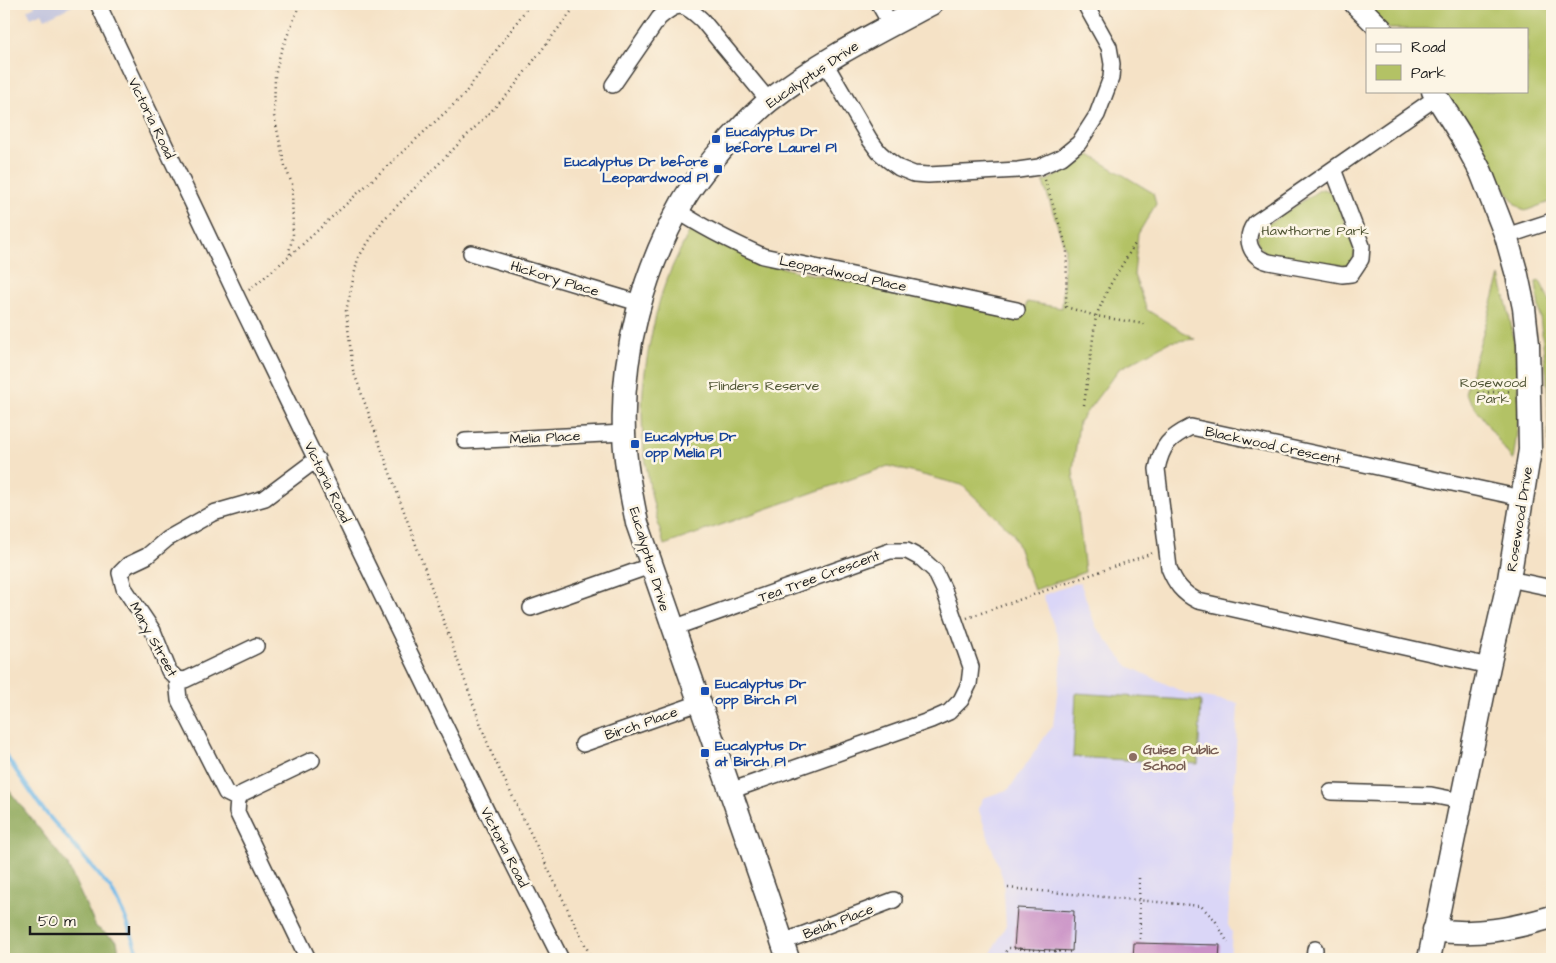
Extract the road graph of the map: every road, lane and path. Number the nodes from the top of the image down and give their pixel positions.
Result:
1 (98, 4) edge
2 (300, 4) edge
3 (530, 4) edge
4 (577, 4) edge
5 (879, 4) edge
6 (931, 4) edge
7 (1085, 4) edge
8 (1356, 4) edge
9 (891, 25) junction
10 (1380, 28) edge
11 (825, 63) junction
12 (613, 85) dead end
13 (1435, 94) edge
14 (769, 101) junction
15 (1039, 167) junction
16 (1333, 169) junction
17 (678, 210) junction
18 (1552, 221) edge
19 (1506, 236) junction
20 (1136, 242) dead end
21 (471, 253) dead end
22 (291, 255) junction
23 (238, 299) junction
24 (639, 303) junction
25 (1017, 310) dead end
26 (1096, 316) junction
27 (1144, 324) dead end
28 (1518, 390) dead end
29 (1478, 393) dead end
30 (1084, 405) dead end
31 (624, 433) junction
32 (465, 442) dead end
33 (317, 459) junction
34 (1522, 498) junction
35 (1166, 549) junction
36 (650, 566) junction
37 (1510, 579) junction
38 (1552, 588) edge
39 (530, 608) dead end
40 (955, 622) junction
41 (673, 628) junction
42 (256, 646) dead end
43 (1489, 666) junction
44 (177, 679) junction
45 (699, 703) junction
46 (583, 744) dead end
47 (312, 760) dead end
48 (730, 791) junction
49 (1331, 792) dead end
50 (240, 796) junction
51 (1461, 801) junction
52 (1139, 878) dead end
53 (1008, 888) dead end
54 (894, 900) dead end
55 (1140, 900) junction
56 (1552, 917) edge
57 (1434, 930) junction
58 (1140, 940) dead end
59 (1228, 943) dead end
60 (785, 950) edge
61 (1057, 951) junction
62 (308, 959) edge
63 (561, 959) edge
64 (592, 959) edge
65 (999, 959) edge
66 (1048, 959) edge
67 (1057, 959) edge
68 (1428, 959) edge

1 - 23 street, Victoria Road
2 - 22 path
3 - 22 path
4 - 64 path
5 - 9 street
6 - 9 street, Eucalyptus Drive
7 - 15 street
8 - 10 street
9 - 11 street, Eucalyptus Drive
11 - 14 street, Eucalyptus Drive
11 - 15 street
12 - 14 street
13 - 16 street
13 - 19 street, Rosewood Drive
14 - 17 street, Eucalyptus Drive
15 - 26 path
16 - 16 street
17 - 24 street, Eucalyptus Drive
17 - 25 street, Leopardwood Place
18 - 19 street
19 - 34 street, Rosewood Drive
20 - 26 path
21 - 24 street, Hickory Place
22 - 23 path
23 - 33 street, Victoria Road
24 - 31 street, Eucalyptus Drive
26 - 27 path
26 - 30 path
28 - 29 path
31 - 32 street, Melia Place
31 - 36 street, Eucalyptus Drive
33 - 44 street, Mary Street
33 - 63 street, Victoria Road
34 - 35 street, Blackwood Crescent
34 - 37 street, Rosewood Drive
35 - 40 path
35 - 43 street, Blackwood Crescent
36 - 39 street
36 - 41 street, Eucalyptus Drive
37 - 38 street
37 - 43 street, Rosewood Drive
40 - 41 street, Tea Tree Crescent
40 - 48 street, Tea Tree Crescent
41 - 45 street, Eucalyptus Drive
42 - 44 street
43 - 51 street, Rosewood Drive
44 - 50 street, Mary Street
45 - 46 street, Birch Place
45 - 48 street, Eucalyptus Drive
47 - 50 street
48 - 60 street, Eucalyptus Drive
49 - 51 street
50 - 62 street
51 - 57 street, Rosewood Drive
52 - 55 path
53 - 55 path
54 - 60 street, Belah Place
55 - 58 path
55 - 59 path
56 - 57 street
57 - 68 street, Rosewood Drive
61 - 65 path
61 - 66 path
61 - 67 path

